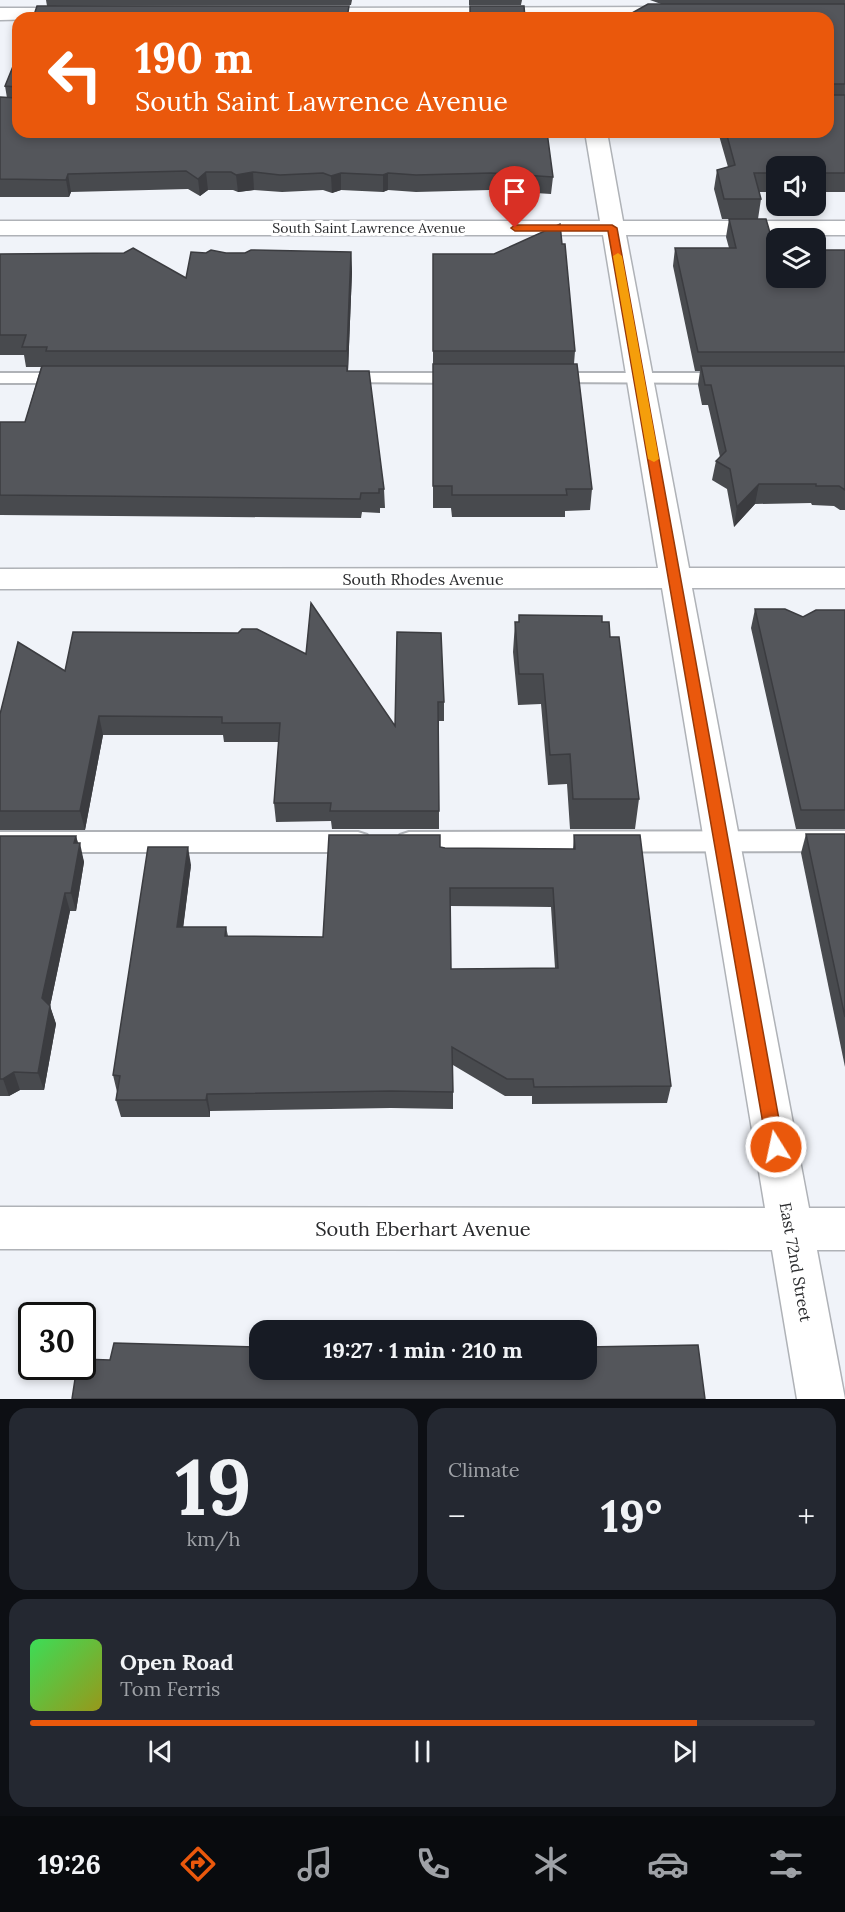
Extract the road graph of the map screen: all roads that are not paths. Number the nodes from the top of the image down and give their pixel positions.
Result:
1 (574, 10) edge
2 (429, 12) edge
3 (632, 12) edge
4 (597, 138) edge
5 (0, 228) edge
6 (612, 228) junction
7 (845, 228) edge
8 (0, 378) edge
9 (83, 378) edge
10 (320, 378) edge
11 (486, 378) edge
12 (534, 378) edge
13 (639, 378) junction
14 (742, 378) edge
15 (845, 578) edge
16 (0, 579) edge
17 (675, 579) junction
18 (845, 841) edge
19 (0, 842) edge
20 (722, 842) junction
21 (0, 1228) edge
22 (790, 1228) junction
23 (845, 1229) edge
24 (821, 1399) edge

1 - 2 street
1 - 3 street
4 - 6 street, East 72nd Street
5 - 6 street, South Saint Lawrence Avenue
6 - 7 street, South Saint Lawrence Avenue
6 - 13 street, East 72nd Street
8 - 9 lane
10 - 11 lane
12 - 13 lane
13 - 14 lane
13 - 17 street, East 72nd Street
15 - 17 street, South Rhodes Avenue
16 - 17 street, South Rhodes Avenue
17 - 20 street, East 72nd Street
18 - 20 lane
19 - 20 lane
20 - 22 street, East 72nd Street
21 - 22 street, South Eberhart Avenue
22 - 23 street, South Eberhart Avenue
22 - 24 street, East 72nd Street

